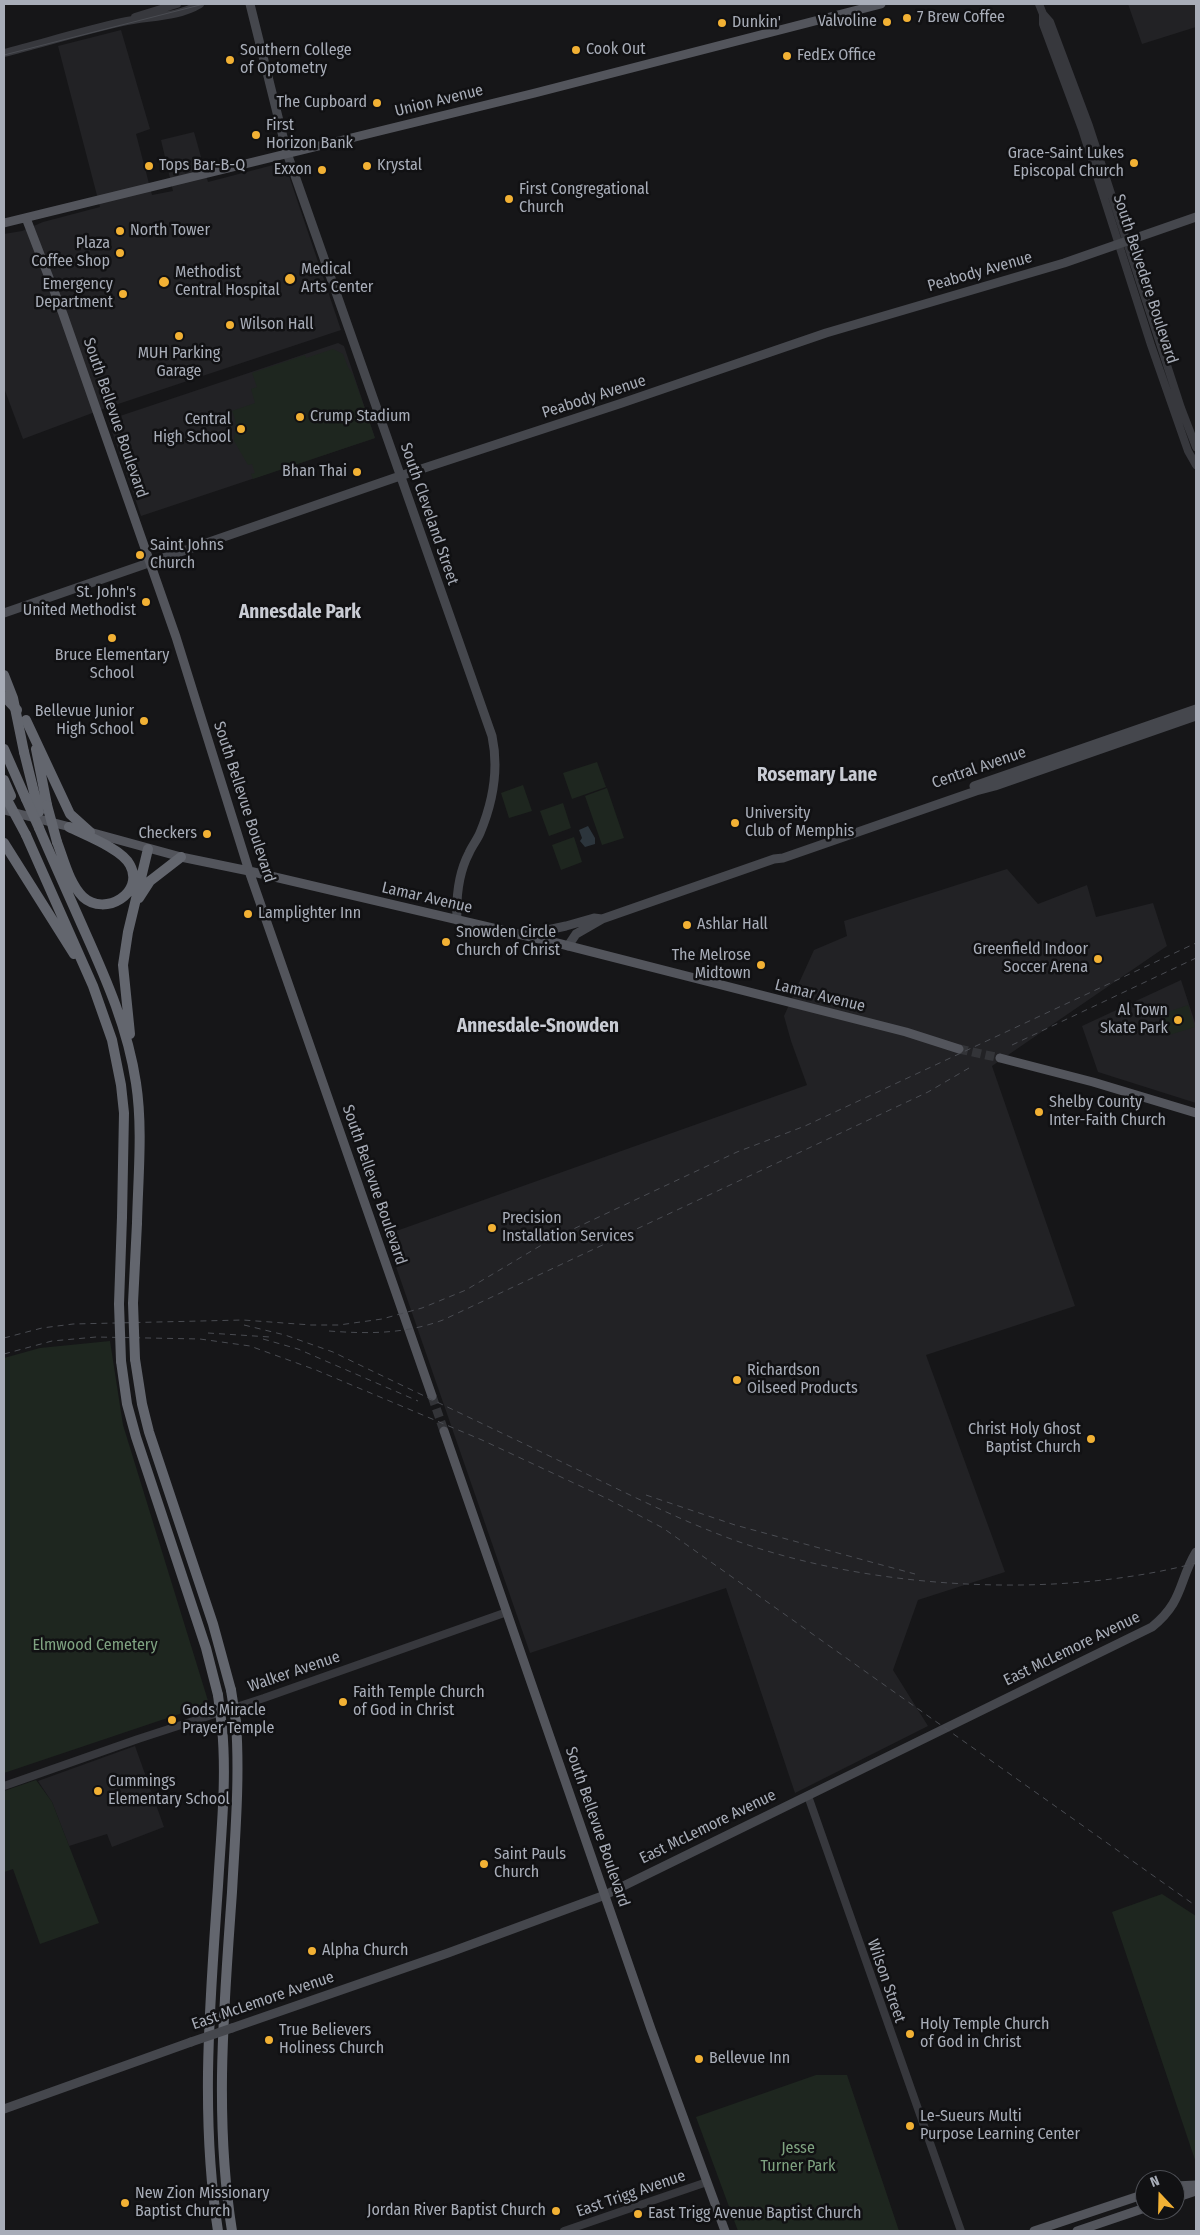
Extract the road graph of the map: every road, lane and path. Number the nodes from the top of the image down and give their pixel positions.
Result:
1 (177, 4) edge
2 (200, 4) edge
3 (250, 4) edge
4 (881, 4) edge
5 (1039, 4) edge
6 (124, 22) junction
7 (4, 53) edge
8 (287, 153) junction
9 (1196, 217) edge
10 (26, 218) junction
11 (6, 221) edge
12 (1124, 242) junction
13 (1160, 342) junction
14 (1151, 345) junction
15 (1196, 447) edge
16 (1196, 465) edge
17 (400, 476) junction
18 (150, 562) junction
19 (4, 612) edge
20 (4, 675) edge
21 (4, 696) edge
22 (1196, 709) edge
23 (1196, 716) edge
24 (26, 720) junction
25 (4, 749) edge
26 (4, 780) edge
27 (6, 795) edge
28 (31, 799) junction
29 (4, 810) edge
30 (70, 827) junction
31 (90, 832) junction
32 (4, 843) edge
33 (148, 849) junction
34 (181, 857) junction
35 (774, 859) junction
36 (249, 871) junction
37 (135, 906) junction
38 (602, 919) junction
39 (457, 920) junction
40 (522, 935) junction
41 (568, 946) junction
42 (92, 986) junction
43 (128, 1047) junction
44 (959, 1049) tunnel mouth
45 (1000, 1058) tunnel mouth
46 (1196, 1113) edge
47 (432, 1396) tunnel mouth
48 (444, 1431) tunnel mouth
49 (1196, 1552) edge
50 (507, 1612) junction
51 (4, 1786) edge
52 (808, 1796) junction
53 (604, 1895) junction
54 (4, 2109) edge
55 (707, 2182) junction
56 (1135, 2197) edge
57 (1135, 2211) edge
58 (218, 2231) edge
59 (232, 2231) edge
60 (564, 2231) edge
61 (725, 2231) edge
62 (961, 2231) edge
63 (1034, 2231) edge
64 (1076, 2231) edge

1 - 6 street
2 - 6 street
3 - 8 main road, South Cleveland Street
4 - 8 main road, Union Avenue
5 - 12 street, South Belvedere Boulevard
6 - 7 street
8 - 10 main road, Union Avenue
8 - 17 main road, South Cleveland Street
9 - 12 main road, Peabody Avenue
10 - 11 main road, Union Avenue
10 - 18 main road, South Bellevue Boulevard
12 - 13 street, South Belvedere Boulevard
12 - 14 street, South Belvedere Boulevard
12 - 17 main road, Peabody Avenue
13 - 14 street
13 - 15 street, South Belvedere Boulevard
14 - 16 street, South Belvedere Boulevard
17 - 18 main road, Peabody Avenue
17 - 39 main road, South Cleveland Street
18 - 19 main road, Peabody Avenue
18 - 36 main road, South Bellevue Boulevard
20 - 28 highway, bridge
21 - 24 highway
22 - 35 main road, Central Avenue
23 - 35 main road, Central Avenue
24 - 30 highway, bridge
24 - 31 highway
25 - 28 highway
26 - 27 highway
27 - 42 highway, bridge
28 - 43 highway
29 - 30 main road, Lamar Avenue
30 - 31 main road, Lamar Avenue
31 - 33 main road, Lamar Avenue
32 - 42 highway
33 - 34 main road, Lamar Avenue
33 - 37 highway
34 - 36 main road, Lamar Avenue
34 - 37 highway
35 - 38 main road, Central Avenue
36 - 39 main road, Lamar Avenue
36 - 47 main road, South Bellevue Boulevard
37 - 43 highway
38 - 40 main road, Central Avenue
38 - 41 main road, Central Avenue
39 - 40 main road, Lamar Avenue
40 - 41 main road, Lamar Avenue
41 - 44 main road, Lamar Avenue
42 - 58 highway, bridge
43 - 59 highway, bridge
45 - 46 main road
48 - 50 main road, South Bellevue Boulevard
49 - 52 main road, East McLemore Avenue
50 - 51 street, Walker Avenue
50 - 53 main road, South Bellevue Boulevard
52 - 53 main road, East McLemore Avenue
52 - 62 street, Wilson Street
53 - 54 main road, East McLemore Avenue, bridge
53 - 55 main road, South Bellevue Boulevard
55 - 60 street, East Trigg Avenue
55 - 61 main road, South Bellevue Boulevard
56 - 63 main road
57 - 64 main road

